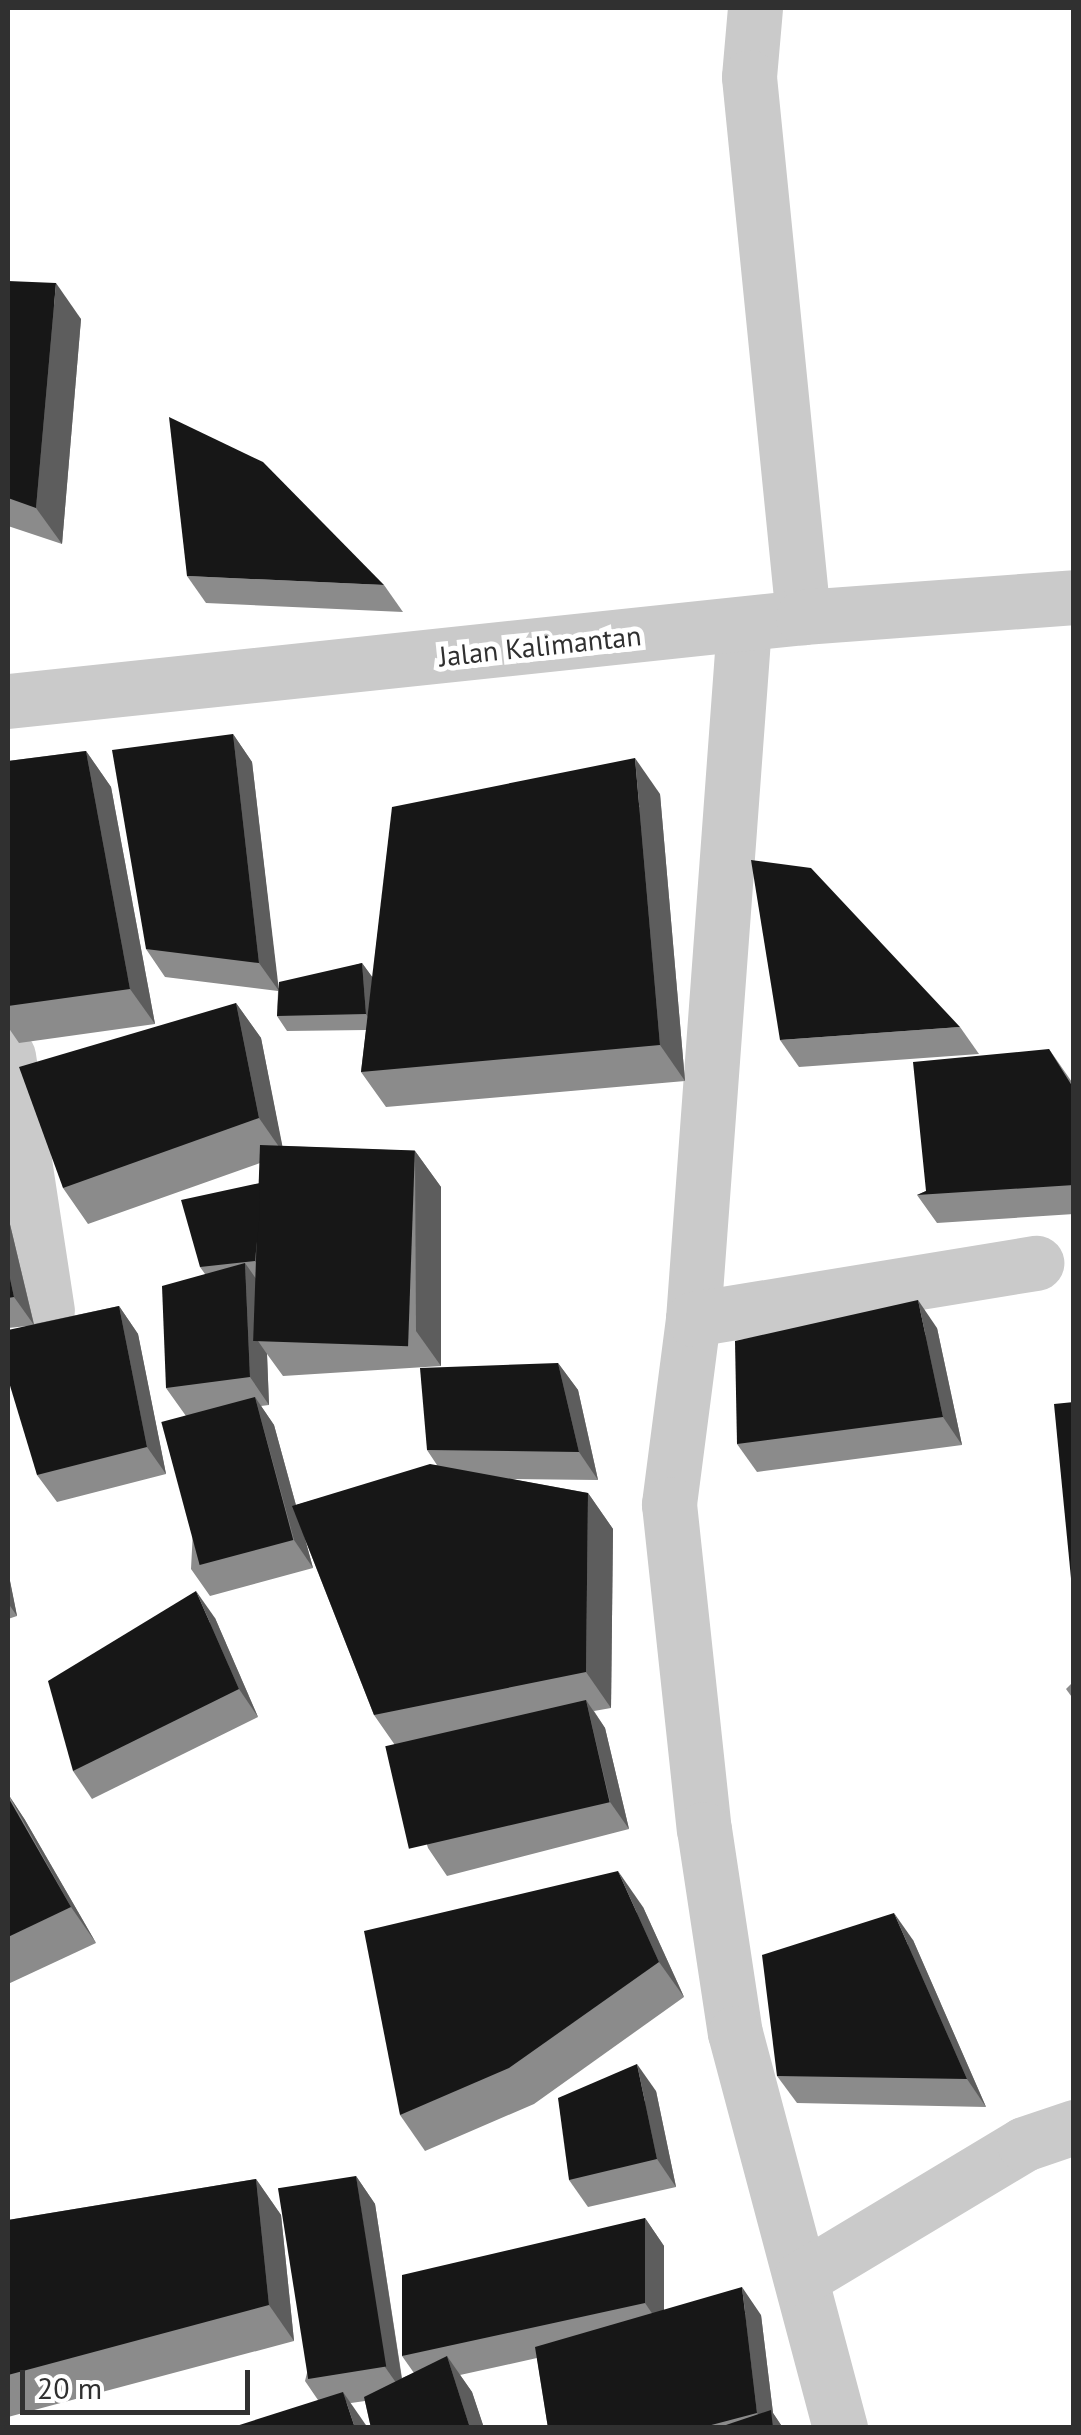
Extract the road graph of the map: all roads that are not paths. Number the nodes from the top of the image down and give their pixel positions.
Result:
1 (755, 8) edge
2 (1074, 598) edge
3 (803, 618) junction
4 (744, 625) junction
5 (8, 701) edge
6 (8, 1056) edge
7 (1036, 1263) dead end
8 (47, 1310) dead end
9 (693, 1319) junction
10 (1074, 2126) edge
11 (801, 2278) junction
12 (840, 2428) edge

1 - 3 street
2 - 3 street, Jalan Kalimantan
3 - 4 street, Jalan Kalimantan
4 - 5 street, Jalan Kalimantan
4 - 9 street
6 - 8 street
7 - 9 street
9 - 11 street
10 - 11 street
11 - 12 street

